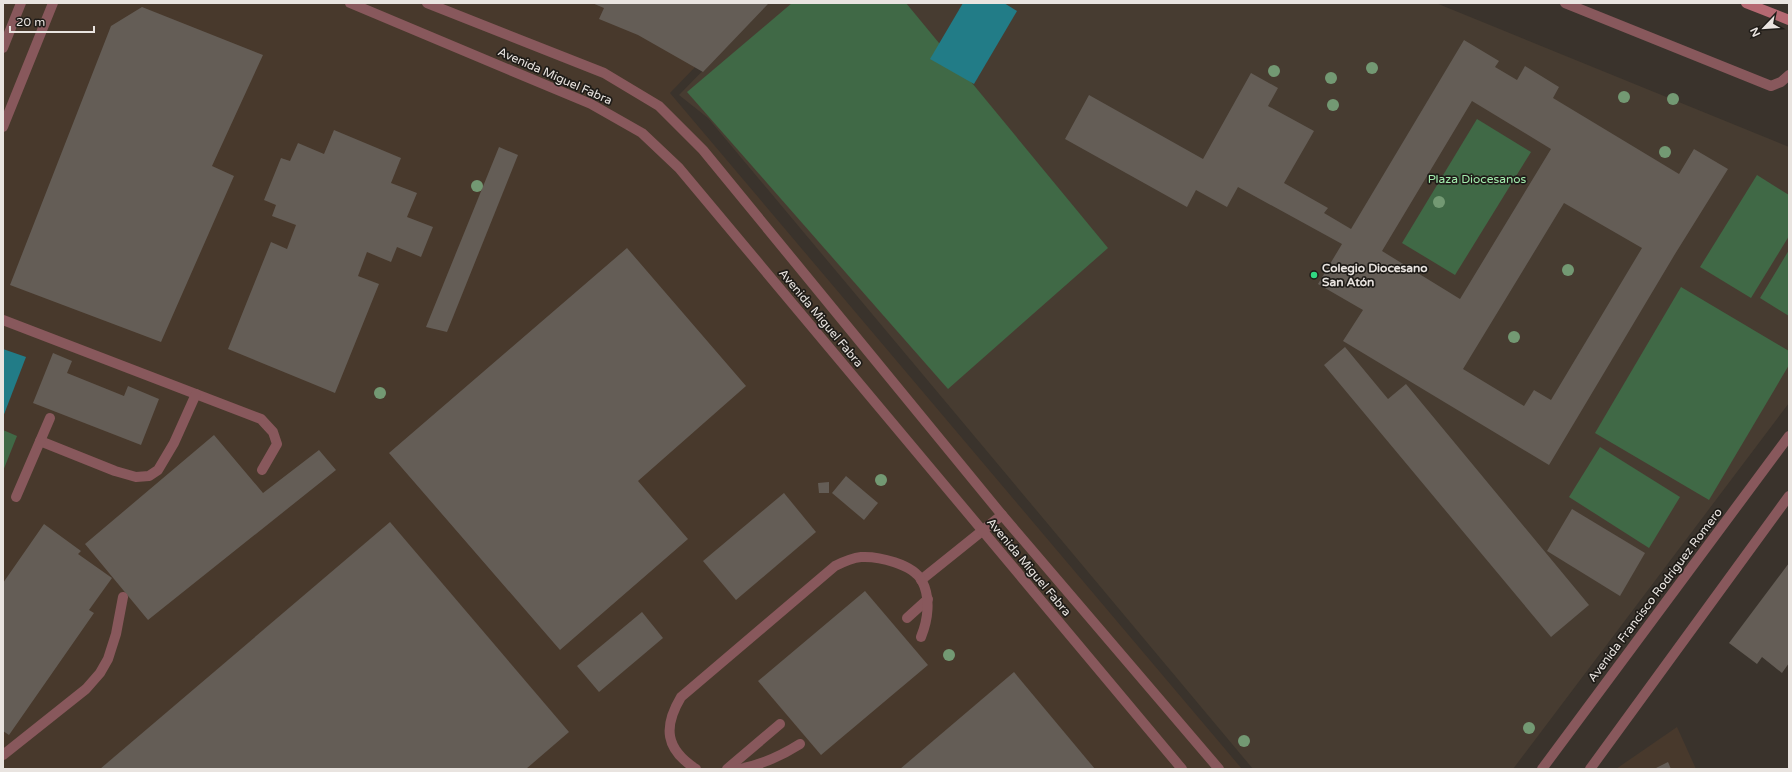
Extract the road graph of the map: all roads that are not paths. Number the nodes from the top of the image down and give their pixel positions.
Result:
1 (21, 3) edge
2 (53, 3) edge
3 (350, 3) edge
4 (427, 3) edge
5 (1565, 3) edge
6 (1746, 3) edge
7 (1789, 20) edge
8 (3, 48) edge
9 (1789, 75) edge
10 (3, 127) edge
11 (3, 320) edge
12 (196, 394) junction
13 (50, 418) dead end
14 (1789, 436) edge
15 (40, 441) junction
16 (262, 470) dead end
17 (1789, 496) edge
18 (16, 497) dead end
19 (1002, 515) junction
20 (981, 531) junction
21 (921, 580) junction
22 (123, 597) dead end
23 (928, 599) junction
24 (907, 618) dead end
25 (922, 637) dead end
26 (780, 724) dead end
27 (800, 744) dead end
28 (3, 755) edge
29 (696, 769) edge
30 (727, 769) edge
31 (739, 769) edge
32 (1182, 769) edge
33 (1219, 769) edge
34 (1542, 769) edge
35 (1590, 769) edge

1 - 8 street
2 - 10 street
3 - 20 street, Avenida Miguel Fabra
4 - 19 street, Avenida Miguel Fabra
5 - 9 street
6 - 7 main road
11 - 12 street
12 - 15 street
12 - 16 street
13 - 15 street
14 - 34 street, Avenida Francisco Rodríguez Romero
15 - 18 street
17 - 35 street
19 - 20 street
19 - 33 street, Avenida Miguel Fabra
20 - 21 street
20 - 32 street, Avenida Miguel Fabra
21 - 23 street
21 - 29 street
22 - 28 street
23 - 24 street
23 - 25 street
26 - 30 street
27 - 31 street

